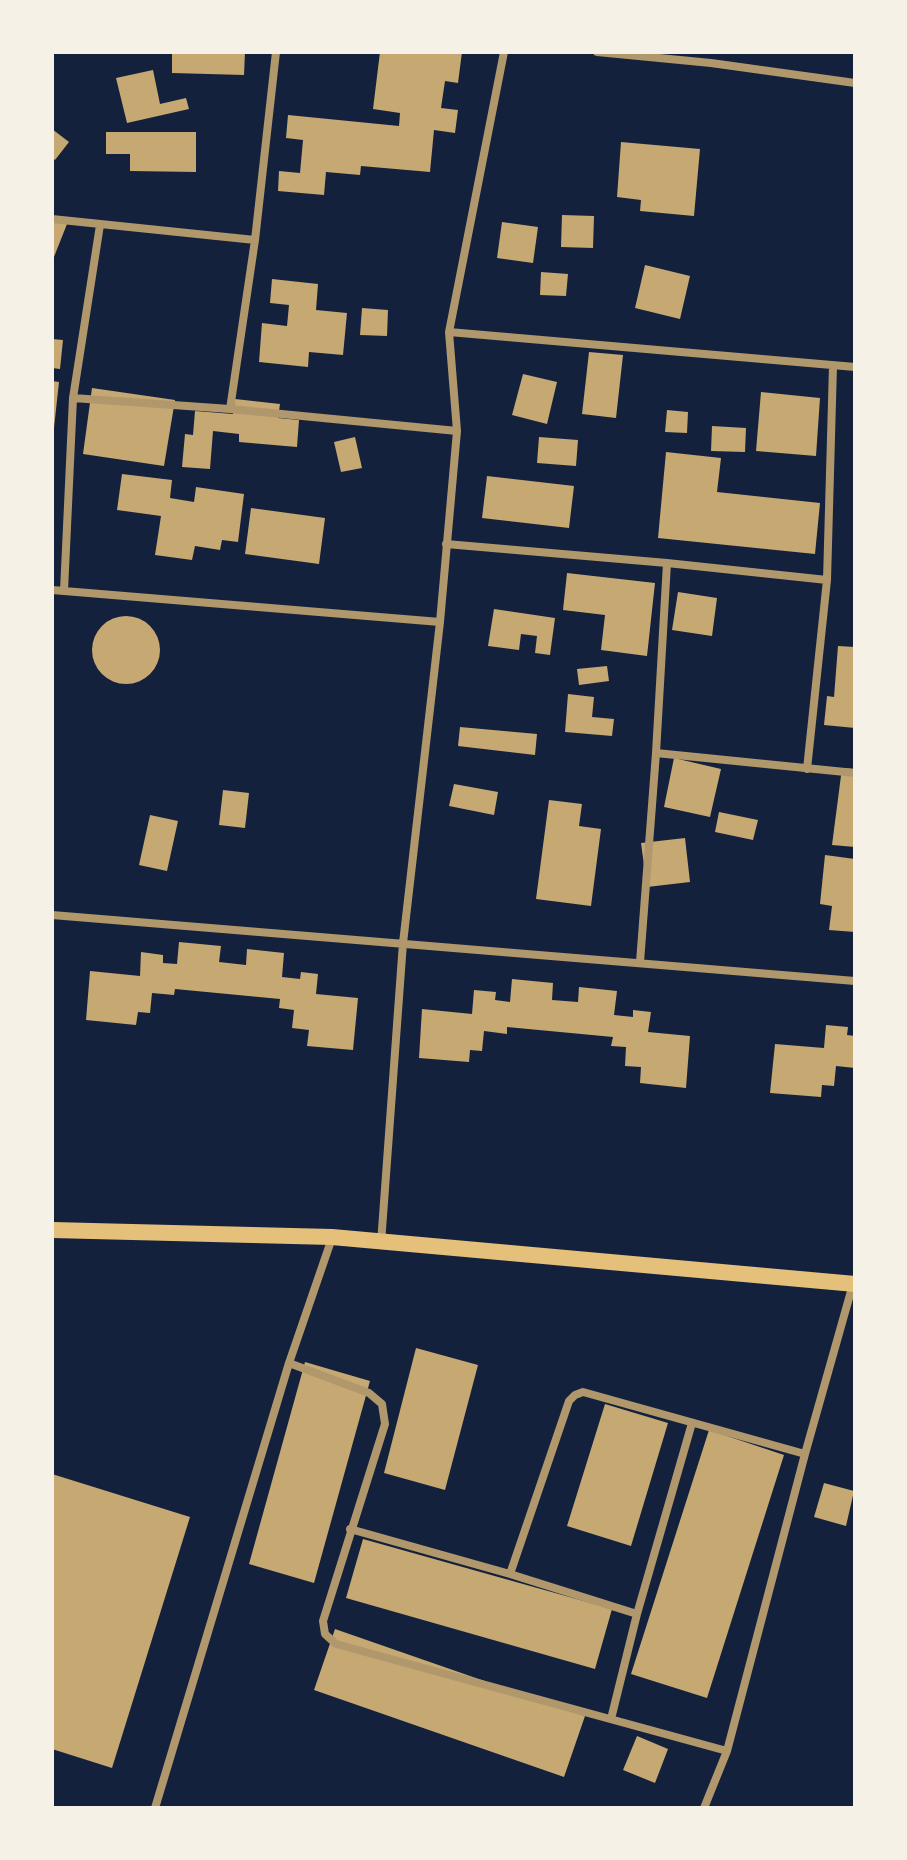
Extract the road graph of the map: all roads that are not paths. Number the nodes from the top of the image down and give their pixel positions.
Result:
1 (276, 52) edge
2 (504, 52) edge
3 (597, 52) edge
4 (712, 52) edge
5 (711, 63) junction
6 (855, 83) edge
7 (52, 219) edge
8 (100, 225) junction
9 (255, 240) junction
10 (449, 332) junction
11 (833, 366) junction
12 (855, 367) edge
13 (73, 398) junction
14 (230, 409) junction
15 (457, 431) junction
16 (446, 544) junction
17 (667, 563) junction
18 (827, 580) junction
19 (52, 590) edge
20 (64, 591) junction
21 (440, 622) junction
22 (656, 753) junction
23 (807, 769) junction
24 (855, 773) edge
25 (52, 915) edge
26 (403, 943) junction
27 (640, 962) junction
28 (855, 981) edge
29 (52, 1230) edge
30 (332, 1237) junction
31 (381, 1243) junction
32 (854, 1284) edge
33 (289, 1363) junction
34 (692, 1423) junction
35 (805, 1454) junction
36 (350, 1529) junction
37 (510, 1574) junction
38 (637, 1614) junction
39 (611, 1719) junction
40 (727, 1751) junction
41 (155, 1808) edge
42 (704, 1808) edge

1 - 9 street
2 - 10 street
3 - 5 street
4 - 5 street
5 - 6 street
7 - 8 street
8 - 9 street
8 - 13 street
9 - 14 street
10 - 11 street
10 - 15 street
11 - 12 street
11 - 18 street
13 - 14 street
13 - 20 street
14 - 15 street
15 - 16 street
16 - 17 street
16 - 21 street
17 - 18 street
17 - 22 street
18 - 23 street
19 - 20 street
20 - 21 street
21 - 26 street
22 - 23 street
22 - 27 street
23 - 24 street
25 - 26 street
26 - 27 street
26 - 31 street
27 - 28 street
29 - 30 main road
30 - 31 main road
30 - 33 street
31 - 32 main road
32 - 35 street
33 - 36 street
33 - 41 street
34 - 35 street
34 - 37 street
34 - 38 street
35 - 40 street
36 - 37 street
36 - 39 street
37 - 38 street
38 - 39 street
39 - 40 street
40 - 42 street

